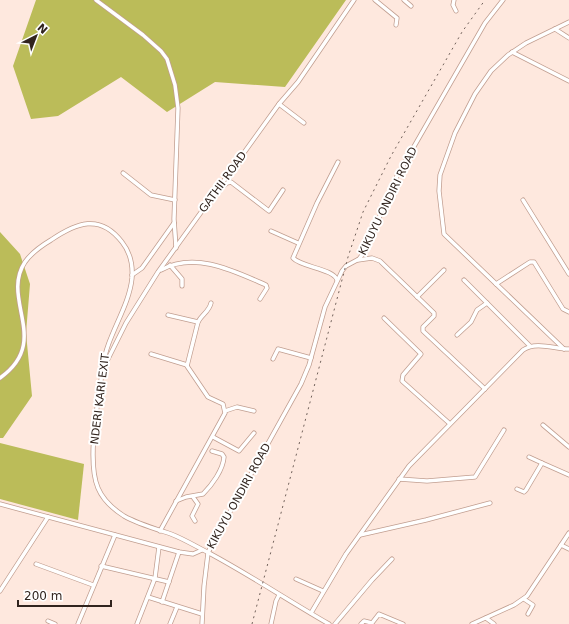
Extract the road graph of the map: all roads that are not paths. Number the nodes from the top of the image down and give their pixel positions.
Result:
1 (96, 0) edge
2 (354, 0) edge
3 (375, 0) edge
4 (404, 0) edge
5 (454, 0) edge
6 (503, 0) edge
7 (411, 6) dead end
8 (456, 10) dead end
9 (569, 22) edge
10 (396, 25) dead end
11 (556, 29) junction
12 (569, 38) edge
13 (512, 52) junction
14 (569, 81) edge
15 (279, 104) junction
16 (304, 123) dead end
17 (338, 162) dead end
18 (123, 173) dead end
19 (218, 190) junction
20 (283, 190) dead end
21 (175, 200) junction
22 (523, 200) dead end
23 (174, 223) junction
24 (271, 231) dead end
25 (298, 243) junction
26 (176, 248) junction
27 (358, 260) junction
28 (170, 265) junction
29 (444, 270) dead end
30 (158, 272) junction
31 (132, 274) junction
32 (569, 274) edge
33 (337, 280) junction
34 (464, 280) dead end
35 (496, 284) junction
36 (182, 286) dead end
37 (417, 297) junction
38 (260, 299) dead end
39 (211, 303) dead end
40 (487, 303) junction
41 (569, 312) edge
42 (168, 315) dead end
43 (384, 318) dead end
44 (198, 322) junction
45 (457, 335) dead end
46 (530, 346) junction
47 (567, 349) edge
48 (151, 354) dead end
49 (311, 358) junction
50 (273, 359) dead end
51 (187, 365) junction
52 (102, 371) junction
53 (0, 378) edge
54 (485, 389) junction
55 (226, 411) junction
56 (254, 411) dead end
57 (449, 423) junction
58 (543, 424) dead end
59 (504, 430) dead end
60 (254, 433) dead end
61 (213, 437) junction
62 (569, 447) edge
63 (212, 451) dead end
64 (529, 458) dead end
65 (542, 463) junction
66 (569, 475) edge
67 (399, 479) junction
68 (517, 490) dead end
69 (193, 497) junction
70 (176, 501) junction
71 (490, 503) dead end
72 (0, 504) edge
73 (48, 517) junction
74 (195, 521) dead end
75 (160, 530) junction
76 (569, 532) edge
77 (115, 535) junction
78 (360, 535) junction
79 (561, 545) junction
80 (159, 547) junction
81 (569, 549) edge
82 (202, 550) junction
83 (179, 552) junction
84 (208, 553) junction
85 (392, 559) dead end
86 (36, 564) dead end
87 (101, 566) junction
88 (155, 578) junction
89 (296, 579) dead end
90 (169, 582) junction
91 (93, 585) junction
92 (0, 591) edge
93 (323, 591) junction
94 (279, 594) junction
95 (148, 597) junction
96 (524, 599) junction
97 (162, 602) junction
98 (177, 607) junction
99 (202, 614) junction
100 (311, 614) junction
101 (528, 614) dead end
102 (486, 618) junction
103 (48, 621) dead end
104 (55, 624) edge
105 (78, 624) edge
106 (137, 624) edge
107 (170, 624) edge
108 (202, 624) edge
109 (271, 624) edge
110 (329, 624) edge
111 (335, 624) edge
112 (361, 624) edge
113 (403, 624) edge
114 (472, 624) edge
115 (494, 624) edge

1 - 21 street
2 - 15 street, GATHII ROAD
3 - 10 street
4 - 7 street
5 - 8 street
6 - 27 street, KIKUYU ONDIRI ROAD
9 - 11 street
11 - 12 street
11 - 13 street
13 - 14 street
13 - 35 street
15 - 16 street
15 - 19 street, GATHII ROAD
17 - 25 street
18 - 21 street
19 - 20 street
19 - 26 street, GATHII ROAD
21 - 23 street
22 - 32 street
23 - 26 street
23 - 31 street
24 - 25 street
25 - 33 street
26 - 30 street, GATHII ROAD
27 - 33 street, KIKUYU ONDIRI ROAD
27 - 37 street
28 - 30 street
28 - 36 street
28 - 38 street
29 - 37 street
30 - 52 street, GATHII ROAD
31 - 52 street, NDERI KARI EXIT
31 - 53 street, NDERI KARI EXIT
33 - 49 street, KIKUYU ONDIRI ROAD
34 - 40 street
35 - 41 street
35 - 47 street
37 - 54 street
39 - 44 street
40 - 45 street
40 - 46 street
42 - 44 street
43 - 57 street
44 - 51 street
46 - 47 street
46 - 54 street
48 - 51 street
49 - 50 street
49 - 84 street, KIKUYU ONDIRI ROAD
51 - 55 street
52 - 75 street, NDERI KARI EXIT
54 - 57 street
55 - 56 street
55 - 61 street
57 - 67 street
58 - 62 street
59 - 67 street
60 - 61 street
61 - 70 street
63 - 69 street
64 - 65 street
65 - 66 street
65 - 68 street
67 - 78 street
69 - 70 street
69 - 74 street
70 - 75 street
71 - 78 street
72 - 73 street
73 - 77 street
73 - 92 street
75 - 82 street, NDERI KARI EXIT
76 - 79 street
77 - 80 street
77 - 87 street
78 - 93 street
79 - 81 street
79 - 96 street
80 - 83 street
80 - 88 street
82 - 83 street
82 - 84 street, NDERI KARI EXIT
83 - 90 street
84 - 94 street, NDERI KARI EXIT
84 - 99 street, KIKUYU ONDIRI ROAD
85 - 111 street
86 - 91 street
87 - 88 street
87 - 91 street
88 - 90 street
88 - 95 street
89 - 93 street
90 - 97 street
91 - 105 street
93 - 100 street
94 - 100 street, NDERI KARI EXIT
94 - 109 street
95 - 97 street
95 - 106 street
96 - 101 street
96 - 102 street
97 - 98 street
98 - 99 street
98 - 107 street
99 - 108 street, KIKUYU ONDIRI ROAD
100 - 110 street, NDERI KARI EXIT
102 - 114 street
102 - 115 street
103 - 104 street
112 - 113 street

